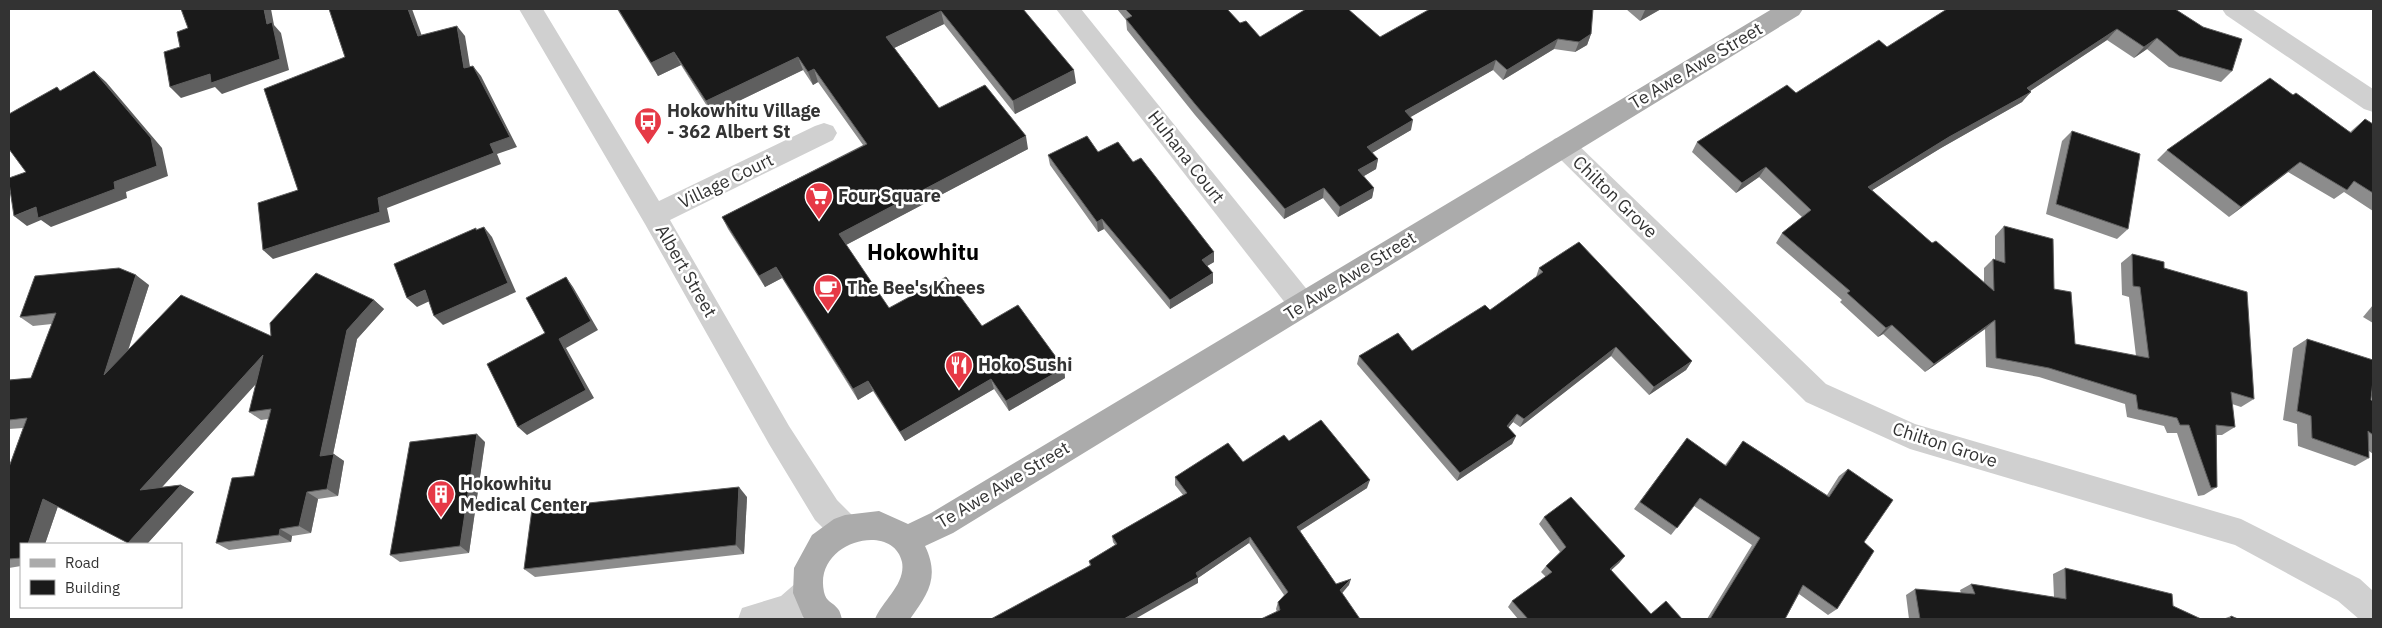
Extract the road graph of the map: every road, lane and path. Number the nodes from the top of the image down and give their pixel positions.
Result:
1 (531, 9) edge
2 (1068, 9) edge
3 (1791, 9) edge
4 (2234, 9) edge
5 (2373, 102) edge
6 (824, 133) dead end
7 (1563, 146) junction
8 (654, 216) junction
9 (1303, 305) junction
10 (845, 529) junction
11 (907, 540) junction
12 (808, 594) junction
13 (2373, 611) edge
14 (753, 619) edge
15 (826, 619) edge
16 (891, 619) edge

1 - 8 street, Albert Street
2 - 9 street, Huhana Court
3 - 7 main road, Te Awe Awe Street
4 - 5 street
6 - 8 street, Village Court
7 - 9 main road, Te Awe Awe Street
7 - 13 street, Chilton Grove
8 - 10 street, Albert Street
9 - 11 main road, Te Awe Awe Street
10 - 11 main road
10 - 12 main road
11 - 16 main road
12 - 14 street
12 - 15 main road

